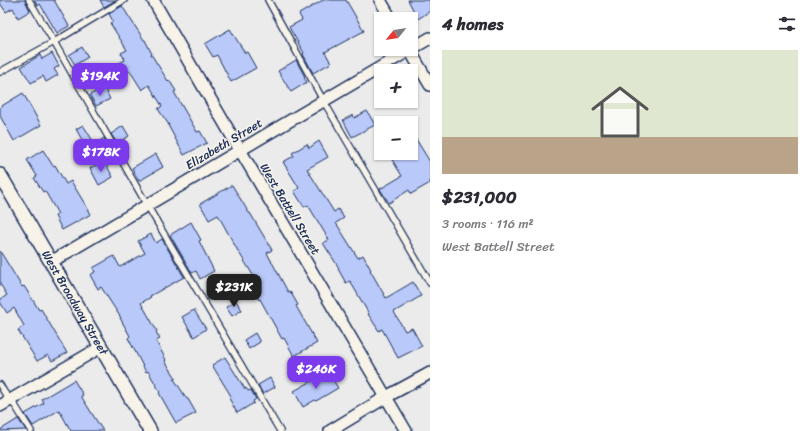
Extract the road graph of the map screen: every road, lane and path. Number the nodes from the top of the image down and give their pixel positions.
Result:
1 (29, 0) edge
2 (124, 0) edge
3 (153, 0) edge
4 (268, 0) edge
5 (380, 0) edge
6 (387, 12) edge
7 (430, 38) edge
8 (54, 42) junction
9 (418, 45) edge
10 (399, 56) edge
11 (413, 56) edge
12 (0, 72) edge
13 (430, 85) edge
14 (324, 100) junction
15 (240, 150) junction
16 (0, 175) edge
17 (147, 205) junction
18 (51, 262) junction
19 (430, 283) edge
20 (101, 347) junction
21 (430, 373) edge
22 (0, 385) edge
23 (386, 397) junction
24 (10, 400) junction
25 (0, 406) edge
26 (31, 431) edge
27 (150, 431) edge
28 (280, 431) edge
29 (330, 431) edge
30 (406, 431) edge

1 - 8 lane
2 - 8 lane
3 - 15 street, West Battell Street
4 - 14 lane
5 - 6 street
7 - 9 street, Elizabeth Street
8 - 12 lane
8 - 17 lane
10 - 14 street, Elizabeth Street
11 - 13 street
14 - 15 street, Elizabeth Street
14 - 19 lane
15 - 17 street, Elizabeth Street
15 - 23 street, West Battell Street
16 - 18 street, West Broadway Street
17 - 18 street, Elizabeth Street
17 - 28 lane
18 - 20 street, West Broadway Street
20 - 24 street
20 - 27 street, West Broadway Street
21 - 23 street
22 - 24 lane
23 - 29 street
23 - 30 street, West Battell Street
24 - 25 street
24 - 26 lane

